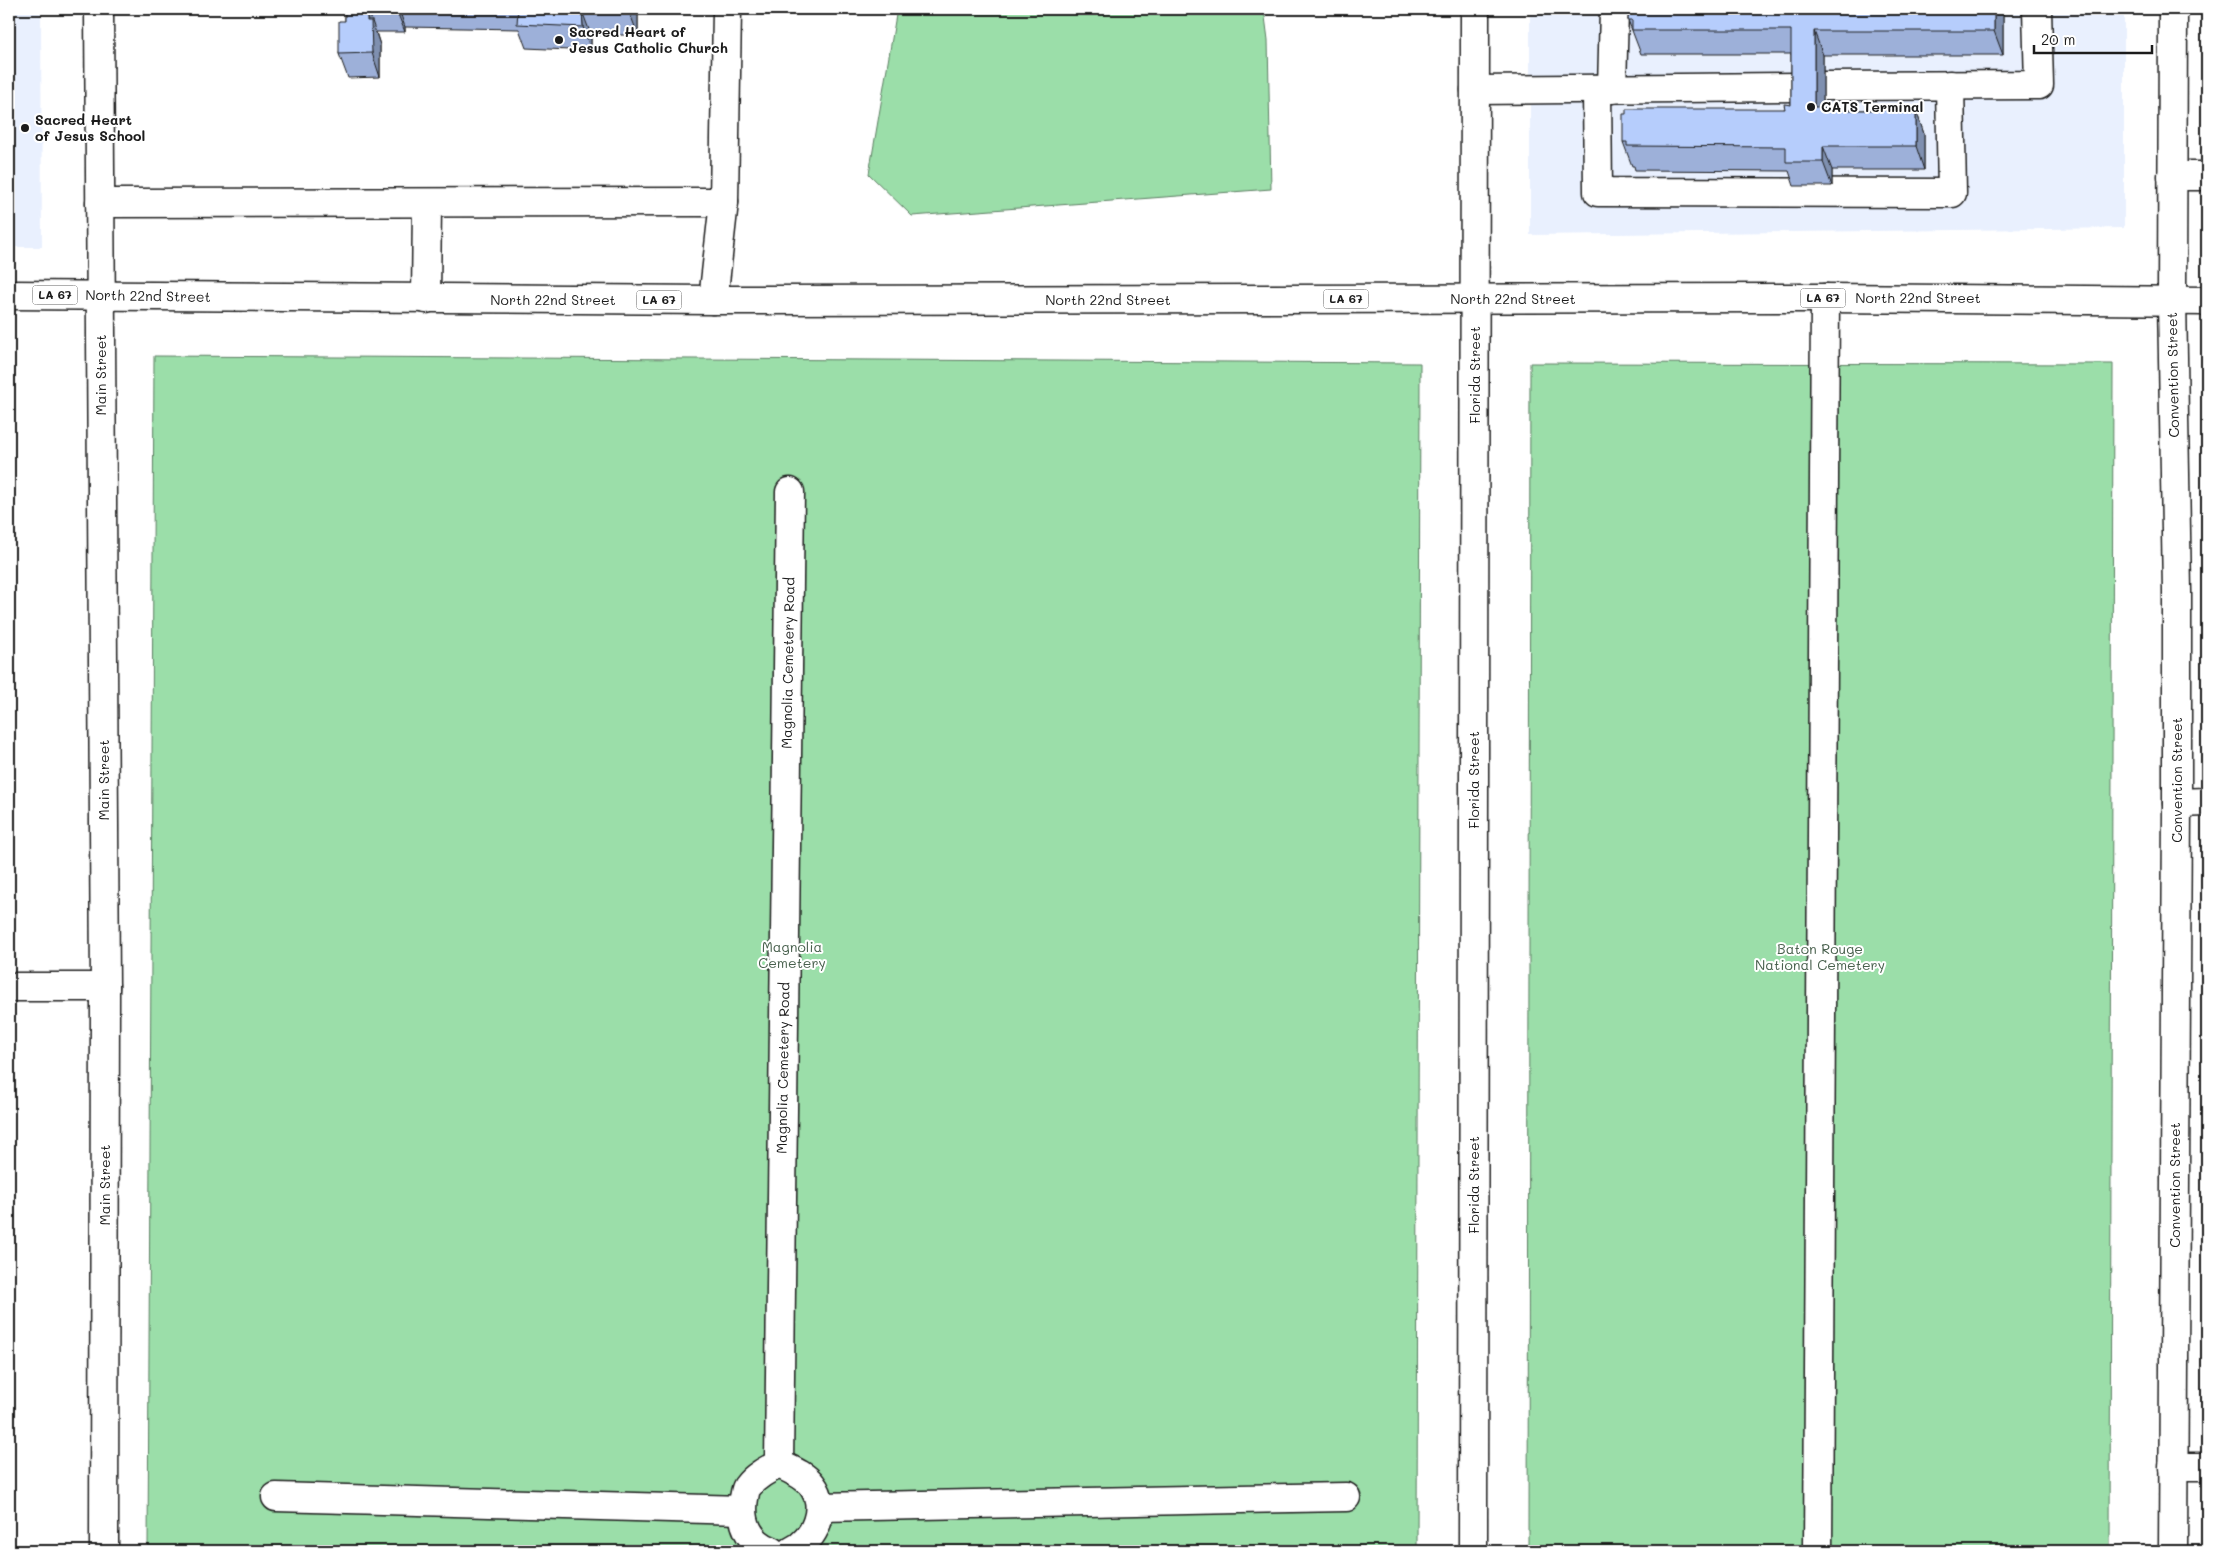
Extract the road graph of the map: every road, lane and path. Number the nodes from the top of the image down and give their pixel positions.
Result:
1 (99, 9) edge
2 (727, 9) edge
3 (1475, 9) edge
4 (1614, 9) edge
5 (2037, 9) edge
6 (2173, 9) edge
7 (1950, 85) junction
8 (1605, 89) junction
9 (1475, 90) junction
10 (2172, 176) junction
11 (2207, 176) edge
12 (724, 202) junction
13 (100, 203) junction
14 (427, 203) junction
15 (101, 295) junction
16 (9, 296) edge
17 (1825, 298) junction
18 (426, 299) junction
19 (1475, 299) junction
20 (2172, 299) junction
21 (713, 300) junction
22 (2207, 301) edge
23 (790, 492) dead end
24 (2207, 802) edge
25 (2177, 803) junction
26 (9, 987) edge
27 (105, 987) junction
28 (779, 1464) junction
29 (2173, 1467) junction
30 (2207, 1468) edge
31 (1346, 1497) dead end
32 (276, 1498) dead end
33 (820, 1507) junction
34 (742, 1510) junction
35 (104, 1551) edge
36 (772, 1551) edge
37 (792, 1551) edge
38 (1473, 1551) edge
39 (1818, 1551) edge
40 (2172, 1551) edge

1 - 13 street, Main Street
2 - 12 street
3 - 9 street, Florida Street
4 - 8 street
5 - 7 street
6 - 10 street, Convention Street
7 - 8 street
7 - 8 street
8 - 9 street
9 - 19 street, Florida Street
10 - 11 street
10 - 20 street, Convention Street
12 - 14 street
12 - 21 street
13 - 14 street
13 - 15 street, Main Street
14 - 18 street
15 - 16 street, North 22nd Street / LA 67
15 - 18 street, North 22nd Street / LA 67
15 - 27 street, Main Street
17 - 19 street, North 22nd Street / LA 67
17 - 20 street, North 22nd Street / LA 67
17 - 39 street
18 - 21 street, North 22nd Street / LA 67
19 - 21 street, North 22nd Street / LA 67
19 - 38 street, Florida Street
20 - 22 street, North 22nd Street / LA 67
20 - 25 street, Convention Street
23 - 28 street, Magnolia Cemetery Road
24 - 25 street
25 - 29 street, Convention Street
26 - 27 street
27 - 35 street, Main Street
28 - 33 street
28 - 34 street
29 - 30 street
29 - 40 street, Convention Street
31 - 33 street
32 - 34 street
33 - 37 street
34 - 36 street

